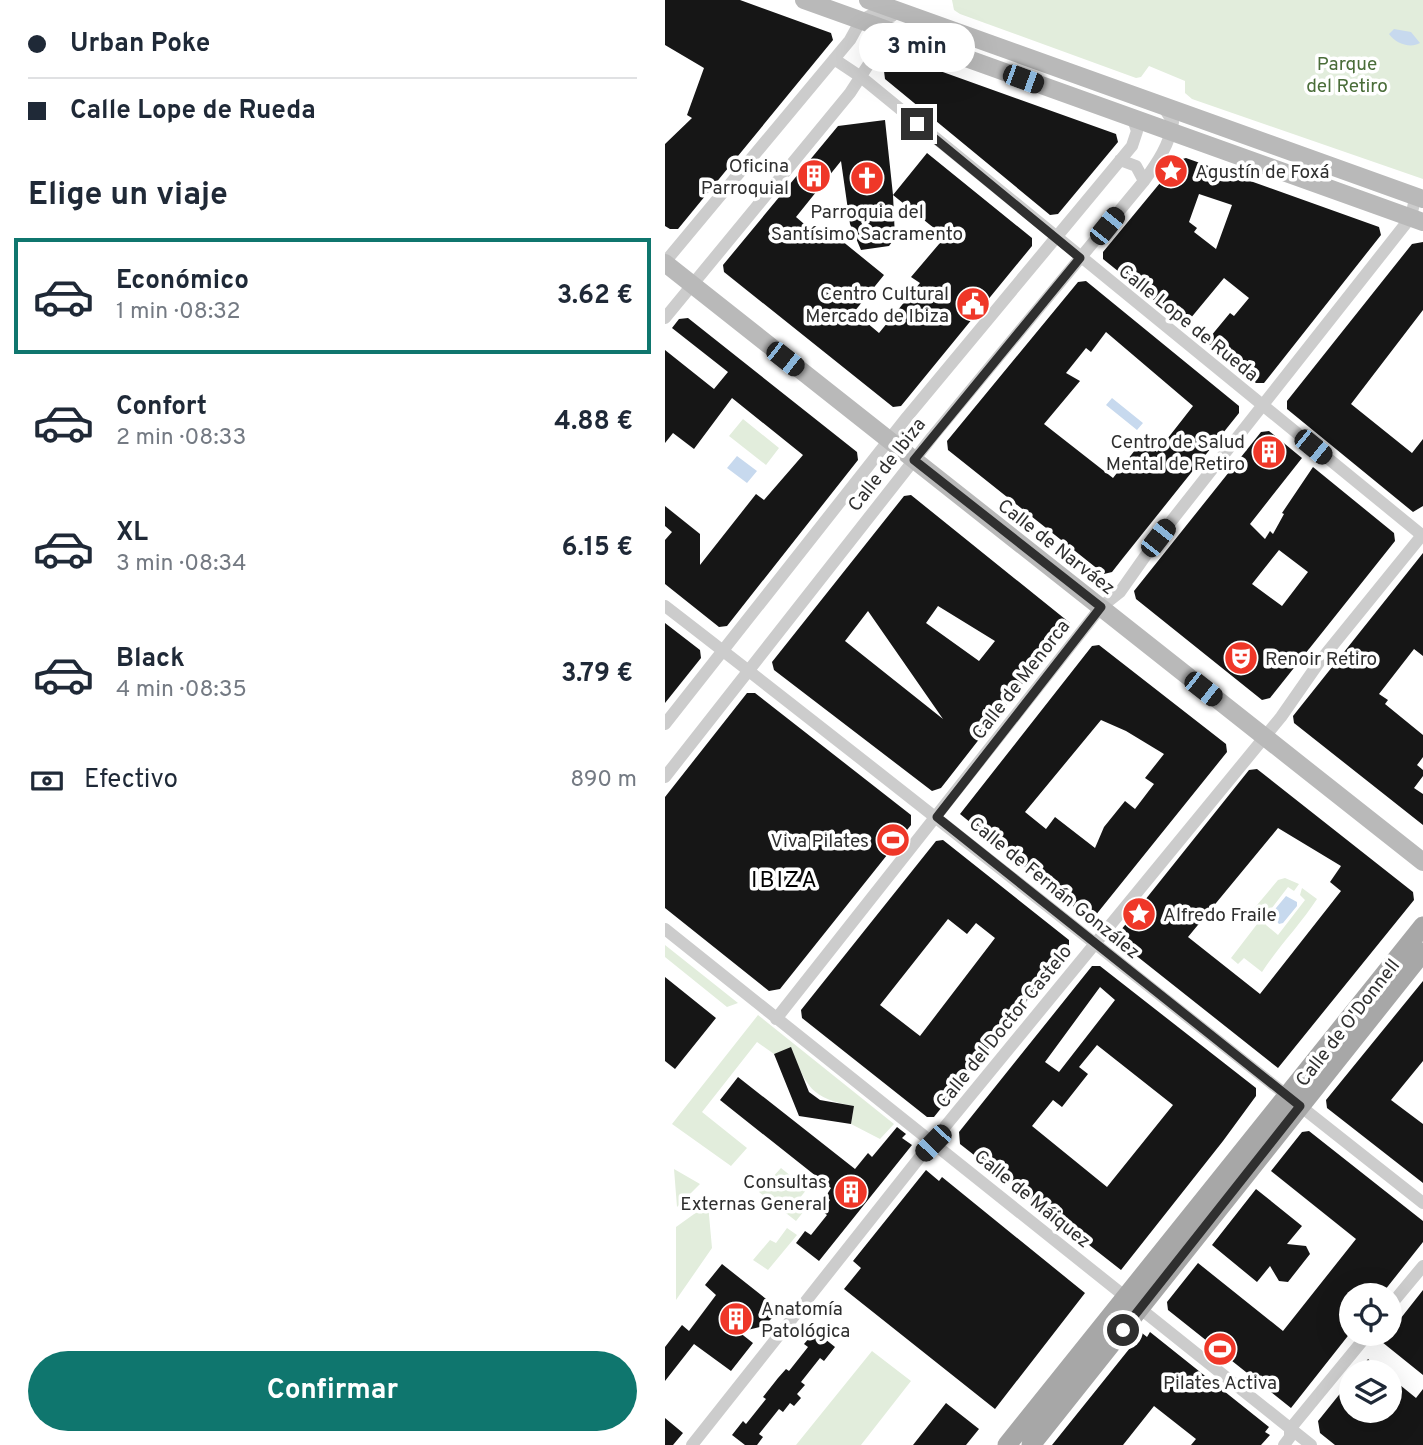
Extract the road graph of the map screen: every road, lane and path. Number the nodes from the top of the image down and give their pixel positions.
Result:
1 (804, 0) edge
2 (868, 0) edge
3 (861, 20) junction
4 (956, 32) junction
5 (897, 33) junction
6 (834, 59) junction
7 (861, 77) junction
8 (1164, 108) junction
9 (1133, 119) junction
10 (1171, 132) junction
11 (1120, 160) junction
12 (1144, 181) junction
13 (1418, 197) edge
14 (1417, 219) edge
15 (1056, 239) junction
16 (1080, 258) junction
17 (665, 263) edge
18 (692, 285) junction
19 (665, 318) edge
20 (1262, 405) junction
21 (889, 440) junction
22 (914, 460) junction
23 (1423, 535) edge
24 (665, 606) edge
25 (1101, 607) junction
26 (724, 651) junction
27 (748, 670) junction
28 (665, 724) edge
29 (1264, 737) junction
30 (665, 777) edge
31 (937, 817) junction
32 (1423, 862) edge
33 (1423, 926) edge
34 (665, 929) edge
35 (1094, 944) junction
36 (1423, 952) edge
37 (776, 1019) junction
38 (1294, 1101) junction
39 (933, 1143) junction
40 (1423, 1203) edge
41 (1423, 1266) edge
42 (1402, 1291) edge
43 (1133, 1302) junction
44 (1358, 1346) edge
45 (1290, 1429) junction
46 (692, 1445) edge
47 (1007, 1445) edge
48 (1031, 1445) edge
49 (1284, 1445) edge
50 (1311, 1445) edge

1 - 3 main road
2 - 4 main road
3 - 4 street
3 - 5 main road
3 - 6 street
4 - 8 main road
5 - 7 street
5 - 9 main road
6 - 7 street, Calle Lope de Rueda
6 - 17 street
7 - 15 street, Calle Lope de Rueda
7 - 18 street
8 - 10 street
8 - 13 main road
9 - 10 main road
9 - 11 street, Calle de Ibiza
10 - 12 street, Calle de Ibiza
10 - 14 main road
11 - 12 street
11 - 15 street, Calle de Ibiza
12 - 16 street, Calle de Ibiza
13 - 14 street
14 - 20 street, Calle de Menorca
15 - 16 street, Calle Lope de Rueda
15 - 21 street, Calle de Ibiza
16 - 20 street, Calle Lope de Rueda
16 - 22 street, Calle de Ibiza
17 - 18 main road, Calle de Narváez
18 - 19 street
18 - 21 main road, Calle de Narváez
20 - 23 street, Calle Lope de Rueda
20 - 25 street, Calle de Menorca
21 - 22 main road, Calle de Narváez
21 - 26 street, Calle de Ibiza
22 - 25 main road, Calle de Narváez
22 - 27 street, Calle de Ibiza
23 - 29 street, Calle del Doctor Castelo
24 - 26 street, Calle de Fernán González
25 - 29 main road, Calle de Narváez
25 - 31 street, Calle de Menorca
26 - 27 street, Calle de Fernán González
26 - 28 street, Calle de Ibiza
27 - 30 street, Calle de Ibiza
27 - 31 street, Calle de Fernán González
29 - 32 main road, Calle de Narváez
29 - 35 street, Calle del Doctor Castelo
31 - 35 street, Calle de Fernán González
31 - 37 street, Calle de Menorca
33 - 38 main road, Calle de O'Donnell
34 - 37 street, Calle de Máiquez
35 - 38 street, Calle de Fernán González
35 - 39 street, Calle del Doctor Castelo
36 - 38 main road, Calle de O'Donnell
37 - 39 street, Calle de Máiquez
38 - 40 street, Calle de Fernán González
38 - 43 main road, Calle de O'Donnell
39 - 43 street, Calle de Máiquez
39 - 46 street, Calle del Doctor Castelo
41 - 42 street
43 - 45 street, Calle de Máiquez
43 - 47 main road, Calle de O'Donnell
43 - 48 main road, Calle de O'Donnell
44 - 45 street
45 - 49 street
45 - 50 street, Calle de Máiquez

